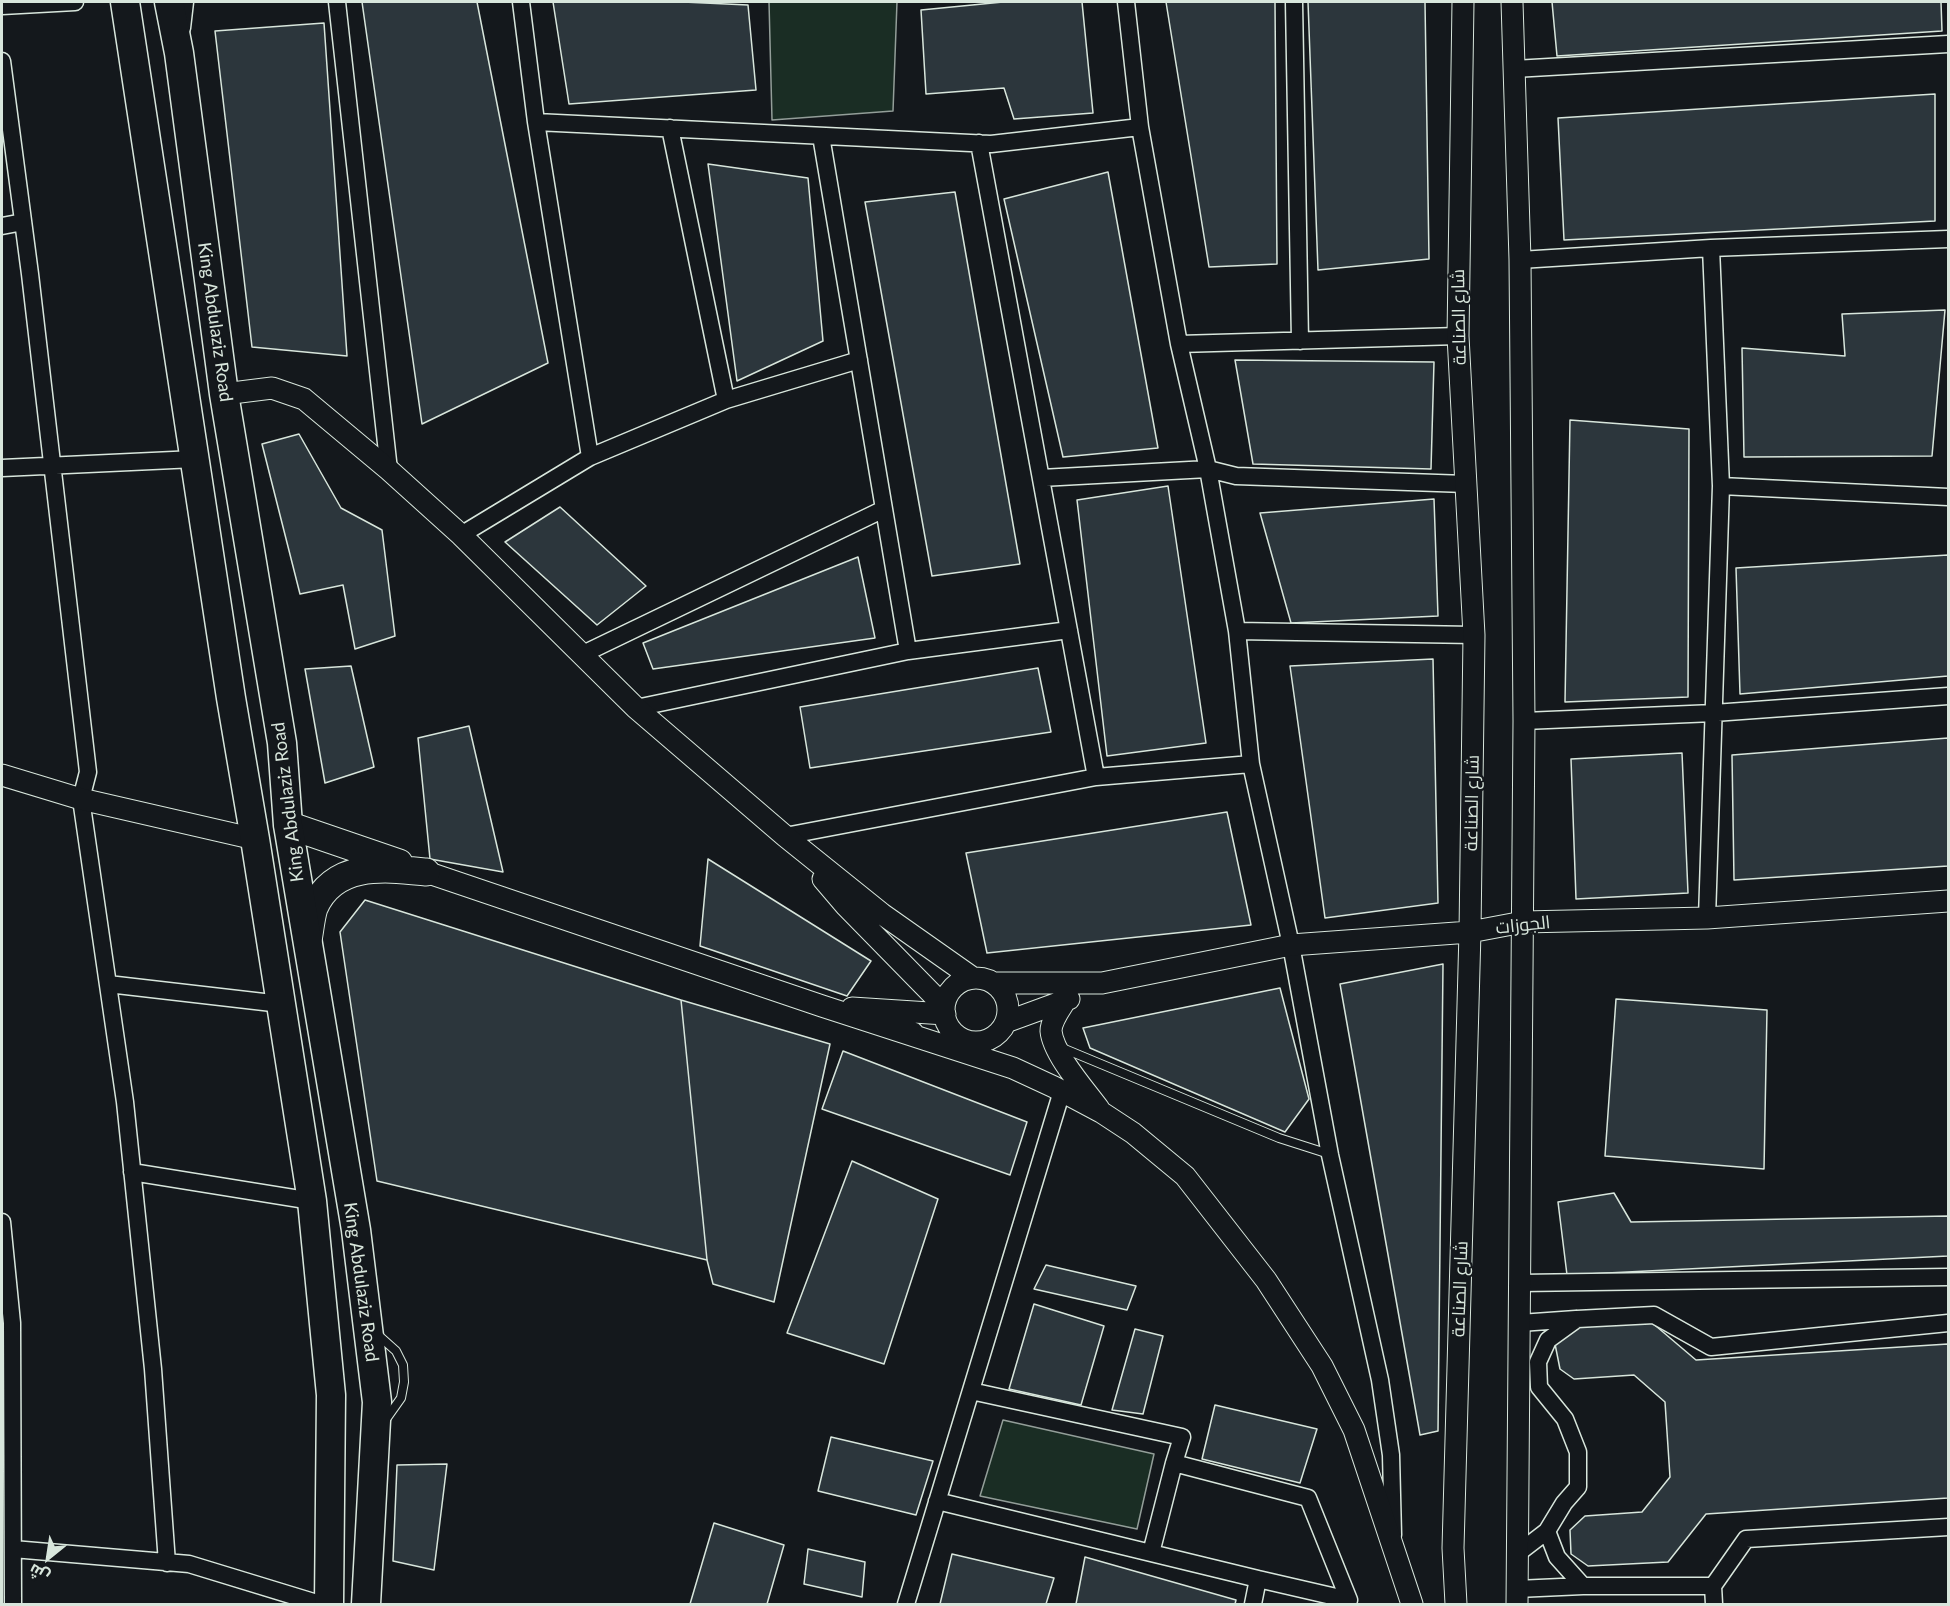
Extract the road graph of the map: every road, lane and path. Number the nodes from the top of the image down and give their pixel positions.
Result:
1 (75, 2) edge
2 (125, 2) edge
3 (169, 2) edge
4 (185, 2) edge
5 (338, 2) edge
6 (521, 2) edge
7 (1126, 2) edge
8 (1294, 2) edge
9 (1462, 2) edge
10 (1512, 2) edge
11 (2, 6) edge
12 (1948, 44) edge
13 (179, 53) junction
14 (2, 61) edge
15 (1514, 69) junction
16 (536, 122) junction
17 (1140, 127) junction
18 (670, 128) junction
19 (821, 136) junction
20 (979, 143) junction
21 (23, 222) junction
22 (2, 226) edge
23 (1948, 239) edge
24 (1711, 248) junction
25 (1520, 260) junction
26 (1458, 336) junction
27 (1300, 341) junction
28 (1179, 344) junction
29 (859, 360) junction
30 (224, 394) junction
31 (726, 400) junction
32 (590, 457) junction
33 (195, 459) junction
34 (52, 465) junction
35 (2, 468) edge
36 (1208, 469) junction
37 (389, 471) junction
38 (1041, 478) junction
39 (1466, 484) junction
40 (1721, 486) junction
41 (1948, 497) edge
42 (884, 509) junction
43 (462, 535) junction
44 (1069, 630) junction
45 (1237, 631) junction
46 (1474, 635) junction
47 (908, 651) junction
48 (581, 655) junction
49 (1948, 696) edge
50 (636, 708) junction
51 (1714, 713) junction
52 (1524, 721) junction
53 (1251, 764) junction
54 (2, 775) edge
55 (1095, 777) junction
56 (81, 798) junction
57 (288, 825) junction
58 (785, 836) junction
59 (255, 839) junction
60 (426, 872) junction
61 (1948, 901) edge
62 (1707, 918) junction
63 (1523, 922) junction
64 (1470, 932) junction
65 (307, 941) junction
66 (1291, 945) junction
67 (973, 978) junction
68 (994, 983) junction
69 (1102, 983) junction
70 (108, 984) junction
71 (1065, 1000) junction
72 (281, 1004) junction
73 (822, 1006) junction
74 (945, 1010) junction
75 (1006, 1022) junction
76 (899, 1031) junction
77 (969, 1040) junction
78 (1056, 1045) junction
79 (1013, 1068) junction
80 (1062, 1091) junction
81 (1101, 1112) junction
82 (1330, 1155) junction
83 (132, 1172) junction
84 (312, 1201) junction
85 (2, 1222) edge
86 (1948, 1276) edge
87 (1520, 1283) junction
88 (5, 1284) edge
89 (1577, 1319) junction
90 (1520, 1323) junction
91 (1948, 1323) edge
92 (1529, 1387) junction
93 (971, 1391) junction
94 (1174, 1463) junction
95 (938, 1501) junction
96 (1948, 1527) edge
97 (1548, 1531) junction
98 (1394, 1548) junction
99 (13, 1549) junction
100 (1150, 1553) junction
101 (1517, 1554) junction
102 (167, 1563) junction
103 (1258, 1579) junction
104 (1582, 1586) junction
105 (1713, 1586) junction
106 (1517, 1597) edge
107 (13, 1605) edge
108 (320, 1605) edge
109 (329, 1605) edge
110 (366, 1605) edge
111 (906, 1605) edge
112 (1253, 1605) edge
113 (1412, 1605) edge
114 (1456, 1605) edge
115 (1714, 1605) edge

1 - 11 street
2 - 33 highway, King Abdulaziz Road
3 - 13 highway, King Abdulaziz Road
4 - 13 street
5 - 37 street
6 - 16 street
7 - 17 street
8 - 27 street
9 - 26 street, شارع الصناعة
10 - 15 street
12 - 15 street
13 - 30 highway, King Abdulaziz Road
14 - 21 street
15 - 25 street
16 - 18 street
16 - 32 street
17 - 20 street
17 - 28 street
18 - 19 street
18 - 31 street
19 - 20 street
19 - 29 street
20 - 38 street
21 - 22 street
21 - 34 street
23 - 24 street
24 - 25 street
24 - 40 street
25 - 52 street
26 - 27 street
26 - 39 street, شارع الصناعة
27 - 28 street
28 - 36 street
29 - 31 street
29 - 42 street
30 - 37 street
30 - 57 highway, King Abdulaziz Road
31 - 32 street
32 - 43 street
33 - 34 street
33 - 59 highway, King Abdulaziz Road
34 - 35 street
34 - 56 street
36 - 38 street
36 - 39 street
36 - 45 street
37 - 43 street
38 - 44 street
39 - 46 street, شارع الصناعة
40 - 41 street
40 - 51 street
42 - 47 street
42 - 48 street
43 - 48 street
44 - 47 street
44 - 55 street
45 - 46 street
45 - 53 street
46 - 64 street, شارع الصناعة
47 - 50 street
48 - 50 street
49 - 51 street
50 - 58 street
51 - 52 street
51 - 62 street
52 - 63 street
53 - 55 street
53 - 66 street
54 - 56 street
55 - 58 street
56 - 59 street
56 - 70 street
57 - 60 main road
57 - 65 highway, King Abdulaziz Road
58 - 67 street
58 - 74 street
59 - 72 highway, King Abdulaziz Road
60 - 65 main road
60 - 73 street
61 - 62 street, الجوزات
62 - 63 street, الجوزات
63 - 64 street, الجوزات
63 - 87 street
64 - 66 street, الجوزات
64 - 114 street, شارع الصناعة
65 - 110 highway, King Abdulaziz Road
66 - 69 street, الجوزات
66 - 82 street
67 - 68 street
67 - 74 street
68 - 69 street
68 - 75 street
69 - 71 street
70 - 72 street
70 - 83 street
71 - 75 street
71 - 78 street
72 - 84 highway, King Abdulaziz Road
73 - 74 street
73 - 76 street
74 - 77 street
75 - 77 street
76 - 77 street
76 - 79 street
77 - 79 street
78 - 81 street
78 - 82 lane
79 - 80 street
80 - 81 street
80 - 93 street
81 - 98 street
82 - 98 street
83 - 84 street
83 - 102 street
84 - 109 highway, King Abdulaziz Road
85 - 88 street
86 - 87 street
87 - 90 street
88 - 99 street
89 - 90 street
89 - 91 street
89 - 92 street
90 - 92 street
92 - 97 street
92 - 101 street
93 - 94 street
93 - 95 street
94 - 100 street
94 - 103 street
95 - 100 street
95 - 111 street
96 - 105 street
97 - 101 street
97 - 104 street
98 - 113 street
99 - 102 street
99 - 107 street
100 - 103 street
101 - 106 street
102 - 108 street
103 - 112 street
104 - 105 street
104 - 106 street
105 - 115 street

